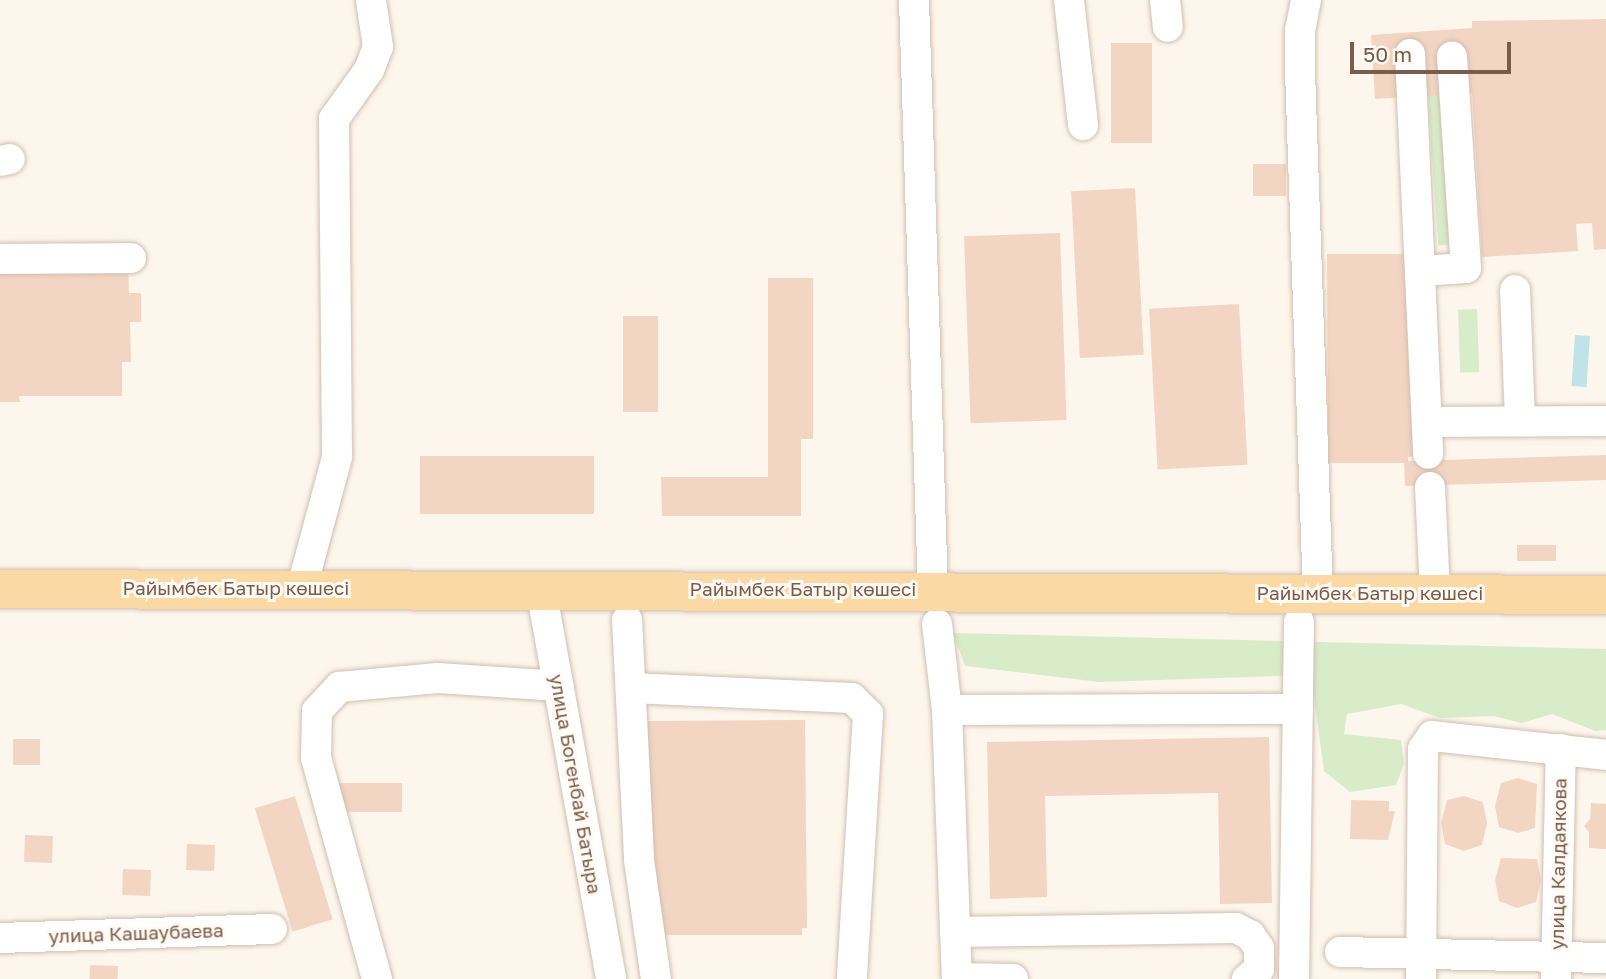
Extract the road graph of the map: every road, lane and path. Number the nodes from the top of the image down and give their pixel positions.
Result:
1 (371, 0) edge
2 (914, 0) edge
3 (1069, 0) edge
4 (1306, 0) edge
5 (1410, 54) dead end
6 (1452, 56) dead end
7 (1083, 125) dead end
8 (131, 258) dead end
9 (0, 259) edge
10 (1420, 271) junction
11 (1515, 290) dead end
12 (1520, 421) junction
13 (1606, 421) edge
14 (1427, 422) junction
15 (1428, 454) dead end
16 (1430, 487) dead end
17 (302, 587) junction
18 (0, 589) edge
19 (541, 589) junction
20 (1435, 594) junction
21 (1606, 595) edge
22 (935, 607) junction
23 (1308, 608) junction
24 (627, 620) dead end
25 (559, 686) junction
26 (631, 688) junction
27 (1298, 709) junction
28 (947, 710) junction
29 (1561, 749) junction
30 (1606, 755) edge
31 (272, 929) dead end
32 (956, 932) junction
33 (0, 938) edge
34 (1339, 952) dead end
35 (1606, 958) edge
36 (1421, 967) edge
37 (1556, 968) edge
38 (377, 979) edge
39 (611, 979) edge
40 (656, 979) edge
41 (852, 979) edge
42 (957, 979) edge
43 (1013, 979) edge
44 (1247, 979) edge
45 (1294, 979) edge

1 - 17 street
2 - 22 street
3 - 7 street
4 - 23 street
5 - 10 street
6 - 10 street
8 - 9 street
10 - 14 street
11 - 12 street
12 - 13 street
12 - 14 street
14 - 15 street
16 - 20 street
17 - 18 main road, Райымбек Батыр көшесі
17 - 19 main road, Райымбек Батыр көшесі
19 - 22 main road, Райымбек Батыр көшесі
19 - 25 street, улица Богенбай Батыра
20 - 21 main road, Райымбек Батыр көшесі
20 - 23 main road, Райымбек Батыр көшесі
22 - 23 main road, Райымбек Батыр көшесі
22 - 28 street
23 - 27 street
24 - 26 street
25 - 38 street
25 - 39 street, улица Богенбай Батыра
26 - 40 street
26 - 41 street
27 - 28 street
27 - 45 street
28 - 32 street
29 - 30 street
29 - 36 street
29 - 37 street, улица Калдаякова
31 - 33 street, улица Кашаубаева
32 - 42 street
32 - 44 street
34 - 36 street
35 - 37 street
36 - 37 street
42 - 43 street

